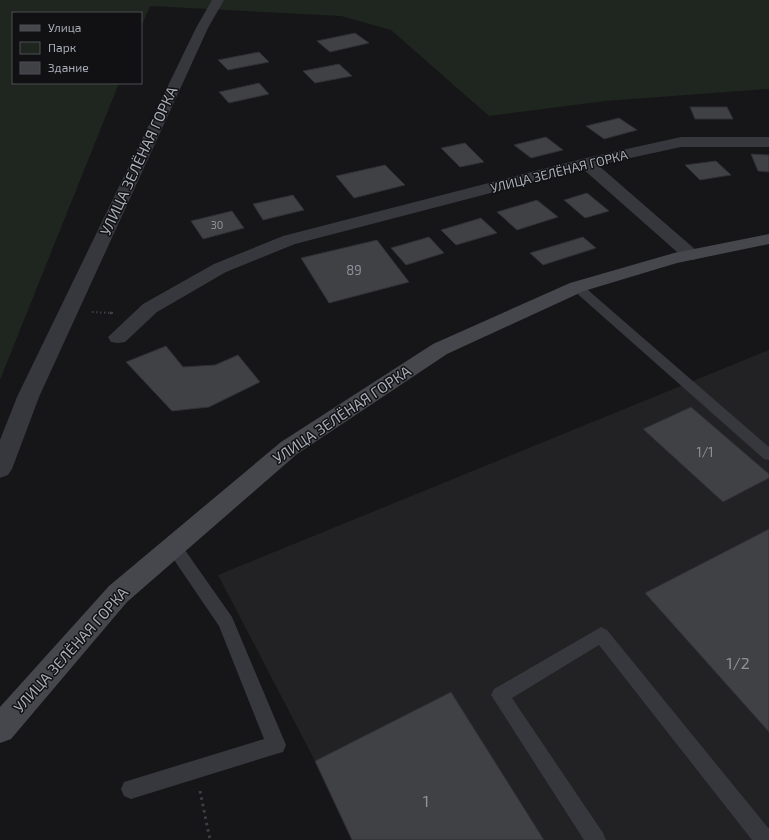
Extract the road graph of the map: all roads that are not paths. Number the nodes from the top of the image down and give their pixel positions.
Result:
1 (218, 0) edge
2 (769, 142) edge
3 (586, 163) junction
4 (769, 239) edge
5 (691, 255) junction
6 (577, 287) junction
7 (118, 337) dead end
8 (769, 455) edge
9 (0, 469) edge
10 (174, 548) junction
11 (0, 729) edge
12 (131, 789) dead end
13 (596, 840) edge
14 (765, 840) edge

1 - 9 street, УЛИЦА ЗЕЛЁНАЯ ГОРКА
2 - 3 street, УЛИЦА ЗЕЛЁНАЯ ГОРКА
3 - 5 street
3 - 7 street, УЛИЦА ЗЕЛЁНАЯ ГОРКА
4 - 5 street, УЛИЦА ЗЕЛЁНАЯ ГОРКА
5 - 6 street, УЛИЦА ЗЕЛЁНАЯ ГОРКА
6 - 8 lane
6 - 10 street, УЛИЦА ЗЕЛЁНАЯ ГОРКА
10 - 11 street, УЛИЦА ЗЕЛЁНАЯ ГОРКА
10 - 12 lane
13 - 14 lane

